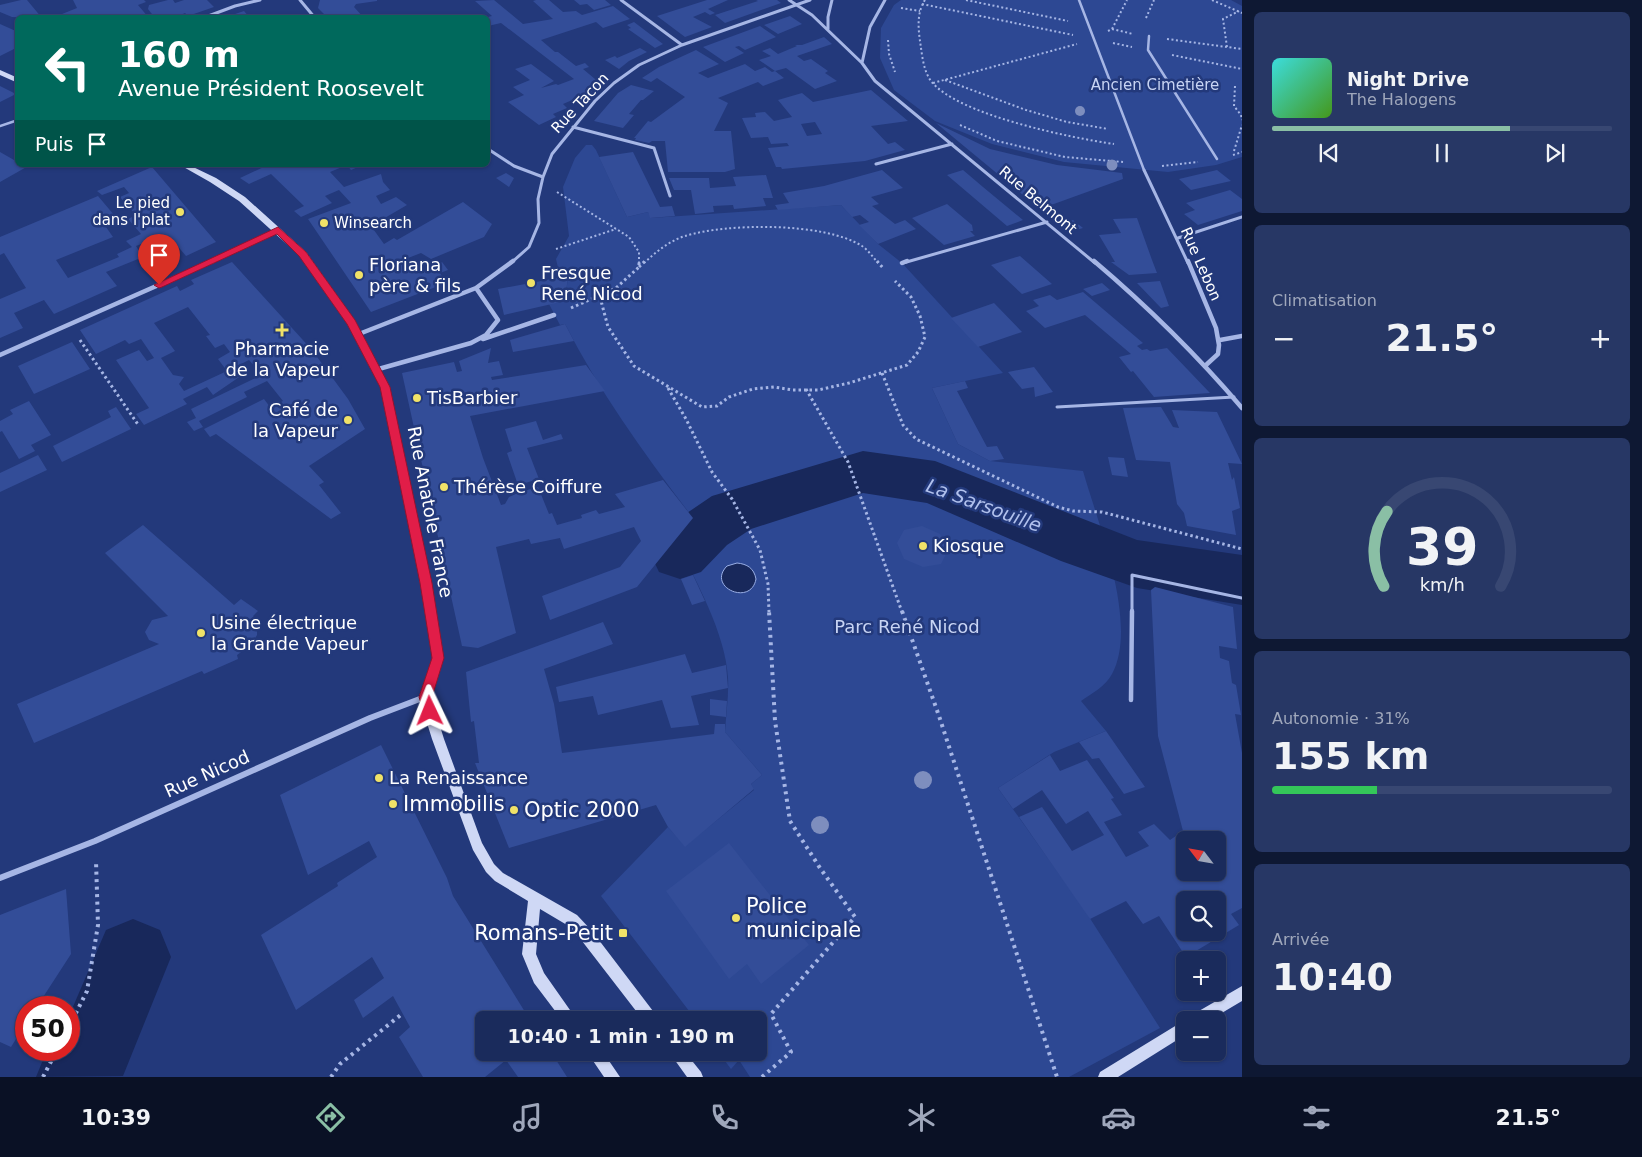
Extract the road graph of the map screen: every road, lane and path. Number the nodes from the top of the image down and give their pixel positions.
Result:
1 (260, 0) edge
2 (300, 0) edge
3 (621, 0) edge
4 (788, 0) edge
5 (810, 0) edge
6 (832, 0) edge
7 (885, 0) edge
8 (925, 0) edge
9 (966, 0) edge
10 (1079, 0) edge
11 (1127, 0) edge
12 (1212, 0) edge
13 (796, 5) junction
14 (910, 9) dead end
15 (920, 11) junction
16 (1238, 11) junction
17 (1242, 13) edge
18 (211, 15) edge
19 (313, 15) edge
20 (1088, 25) junction
21 (828, 29) junction
22 (1112, 29) junction
23 (1149, 36) junction
24 (888, 39) dead end
25 (1094, 39) junction
26 (682, 45) junction
27 (1227, 47) junction
28 (1242, 49) edge
29 (1148, 50) joint
30 (862, 63) junction
31 (0, 72) edge
32 (897, 78) dead end
33 (15, 80) edge
34 (945, 80) junction
35 (933, 83) junction
36 (1235, 86) dead end
37 (1242, 120) edge
38 (15, 121) edge
39 (957, 124) dead end
40 (1242, 125) edge
41 (0, 126) edge
42 (573, 127) junction
43 (1129, 130) junction
44 (952, 144) junction
45 (1135, 145) junction
46 (490, 150) edge
47 (1242, 152) edge
48 (1234, 154) junction
49 (1217, 159) junction
50 (876, 164) dead end
51 (1142, 164) junction
52 (188, 167) edge
53 (1144, 170) joint
54 (543, 180) junction
55 (670, 196) dead end
56 (1242, 217) edge
57 (1047, 222) junction
58 (616, 228) junction
59 (278, 230) junction
60 (1178, 238) junction
61 (556, 249) dead end
62 (902, 263) joint
63 (639, 267) junction
64 (886, 272) junction
65 (476, 288) junction
66 (600, 297) junction
67 (554, 315) joint
68 (70, 324) junction
69 (358, 334) junction
70 (1242, 336) edge
71 (1220, 340) junction
72 (471, 343) junction
73 (0, 355) edge
74 (1206, 365) junction
75 (376, 370) junction
76 (882, 373) junction
77 (668, 388) junction
78 (806, 390) junction
79 (1234, 397) junction
80 (1057, 407) dead end
81 (1242, 408) edge
82 (139, 426) dead end
83 (1242, 549) edge
84 (1242, 598) edge
85 (426, 697) junction
86 (1131, 700) dead end
87 (95, 841) junction
88 (0, 878) edge
89 (535, 899) junction
90 (1242, 993) edge
91 (80, 1005) edge
92 (563, 1011) edge
93 (644, 1011) edge
94 (1212, 1011) edge
95 (403, 1014) dead end
96 (1176, 1033) edge
97 (51, 1061) edge
98 (601, 1061) edge
99 (683, 1061) edge
100 (43, 1077) edge
101 (331, 1077) edge
102 (613, 1077) edge
103 (696, 1077) edge
104 (762, 1077) edge
105 (1057, 1077) edge
106 (1105, 1077) edge

1 - 18 street
2 - 19 street
3 - 26 street
4 - 13 street, Rue Belmont
5 - 13 street, Rue Tacon
6 - 21 street
7 - 30 street
8 - 15 path
9 - 20 path
10 - 20 lane
11 - 22 path
12 - 16 path
13 - 21 street, Rue Belmont
13 - 26 street, Rue Tacon
14 - 15 path
15 - 35 path
16 - 17 path
16 - 27 path
20 - 25 lane
21 - 30 street, Rue Belmont
22 - 23 path
22 - 25 path
23 - 27 path
23 - 29 lane
24 - 32 path
25 - 34 path
25 - 43 lane
26 - 42 street, Rue Tacon
27 - 28 path
29 - 49 lane
30 - 44 street, Rue Belmont
31 - 33 main road
34 - 35 path
34 - 43 path
35 - 45 path
36 - 37 path
38 - 41 lane
39 - 51 path
40 - 48 path
42 - 54 street, Rue Tacon
42 - 55 street
43 - 45 lane
44 - 50 street
44 - 57 street, Rue Belmont
45 - 51 lane
46 - 54 street
47 - 48 path
48 - 49 path
49 - 51 path
51 - 53 lane
52 - 59 main road, Rue Anatole France
53 - 60 street, Rue Lebon
54 - 58 path
54 - 65 street, Rue Tacon
56 - 60 street
57 - 62 street
57 - 74 street, Rue Belmont
58 - 61 path
58 - 63 path
59 - 68 street
59 - 69 main road, Rue Anatole France
60 - 71 street, Rue Lebon
62 - 64 path
63 - 64 path
63 - 66 path
64 - 76 path
65 - 69 street, Rue Tacon
65 - 72 street
66 - 67 path
66 - 77 path
67 - 72 street
68 - 73 street
68 - 82 path
69 - 75 main road, Rue Anatole France
70 - 71 street
71 - 74 street
72 - 75 street
74 - 79 street, Rue Belmont
75 - 85 main road, Rue Anatole France
76 - 78 path
76 - 83 path
77 - 78 path
77 - 104 path
78 - 105 path
79 - 80 lane
79 - 81 street, Rue Belmont
84 - 86 lane
85 - 87 street, Rue Nicod
85 - 89 main road
87 - 88 street, Rue Nicod
87 - 91 path
89 - 92 main road
89 - 93 main road
90 - 94 main road
95 - 101 path
96 - 106 main road
97 - 100 path
98 - 102 main road
99 - 103 main road

